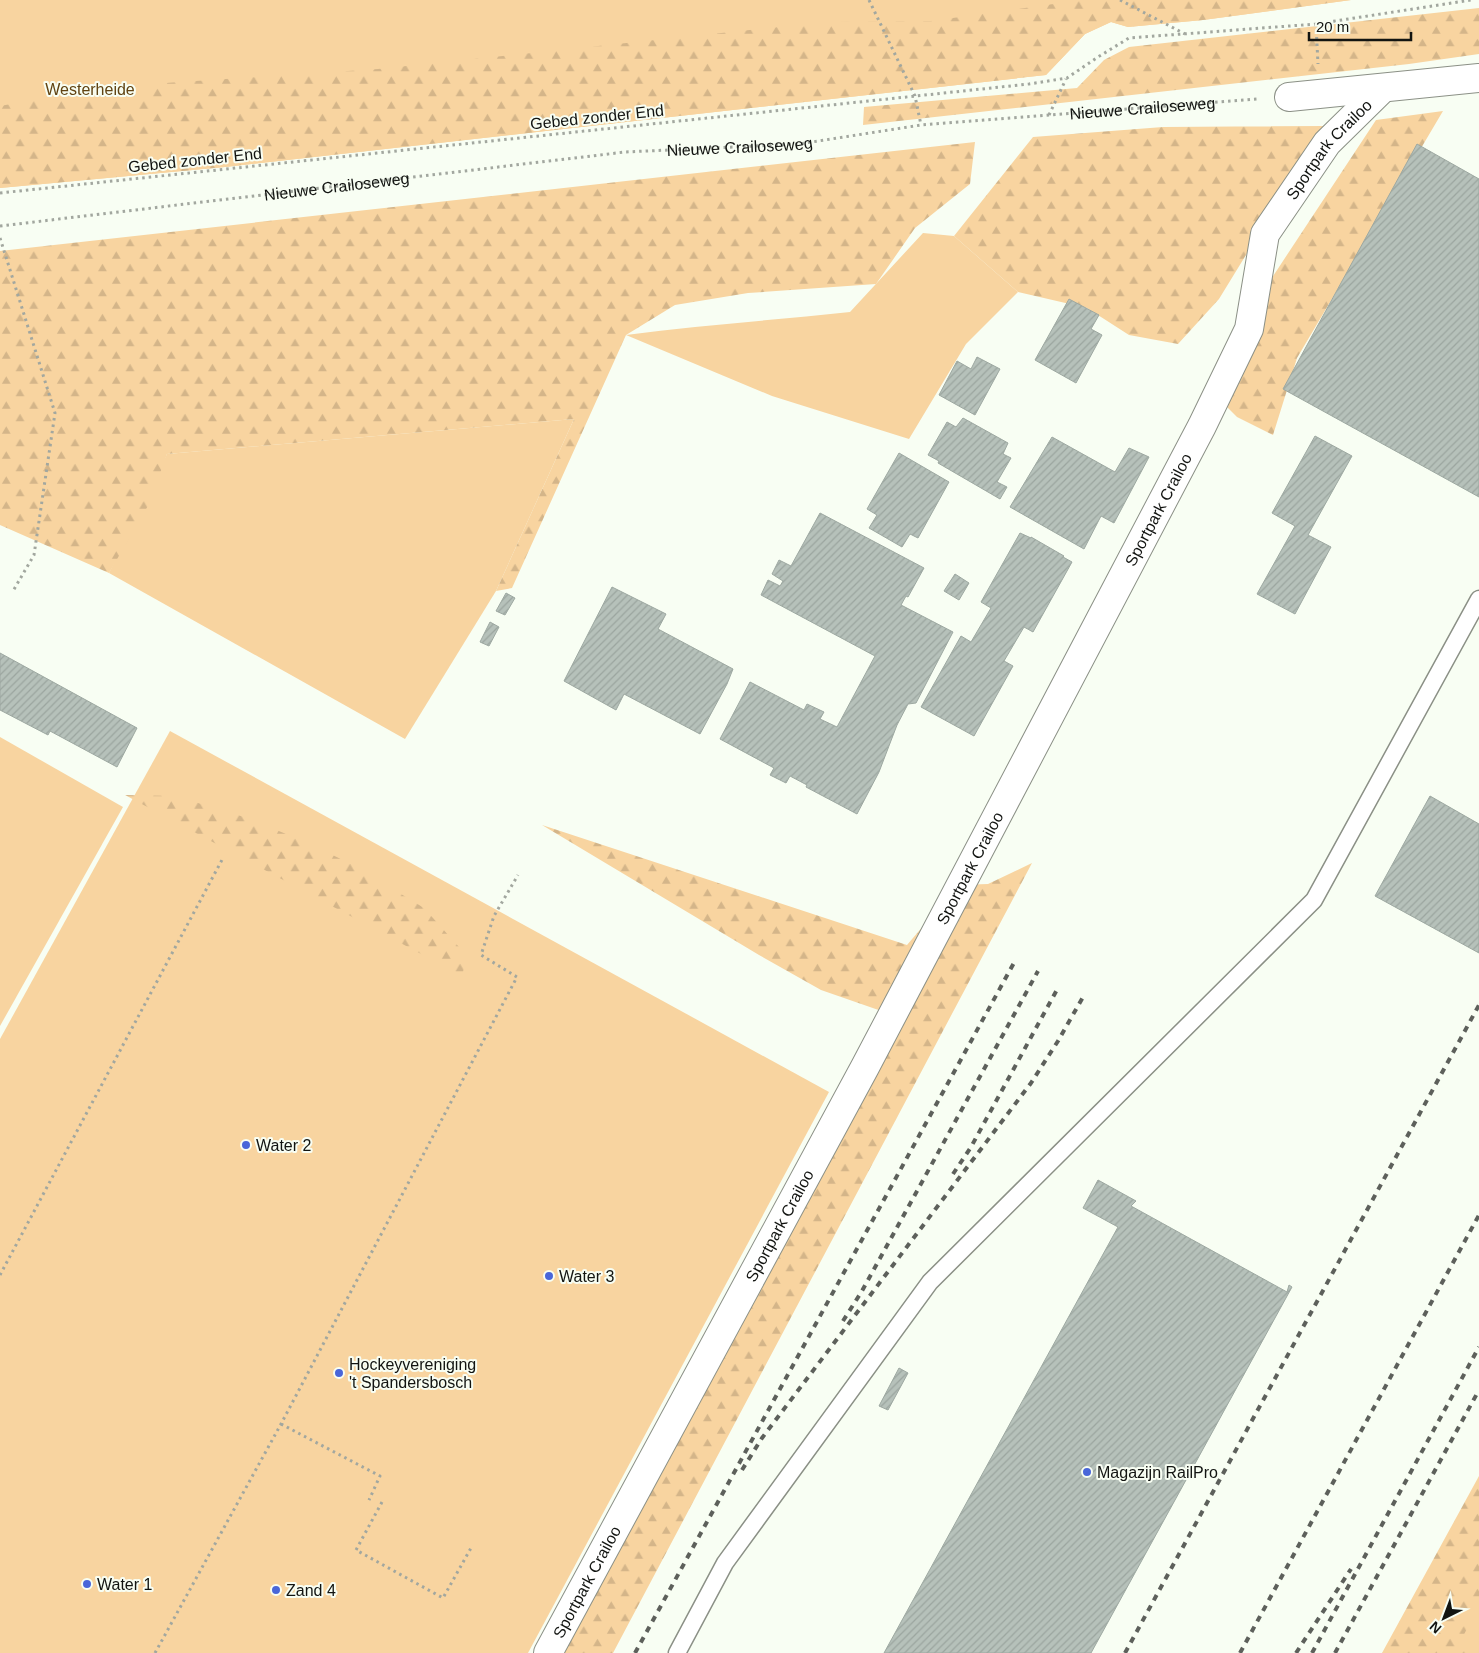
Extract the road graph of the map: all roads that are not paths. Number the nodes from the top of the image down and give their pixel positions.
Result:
1 (1479, 78) edge
2 (1383, 88) junction
3 (1289, 97) road end
4 (1479, 599) edge
5 (548, 1653) edge
6 (677, 1653) edge

1 - 2 street
2 - 3 street
2 - 5 street, Sportpark Crailoo
4 - 6 lane

